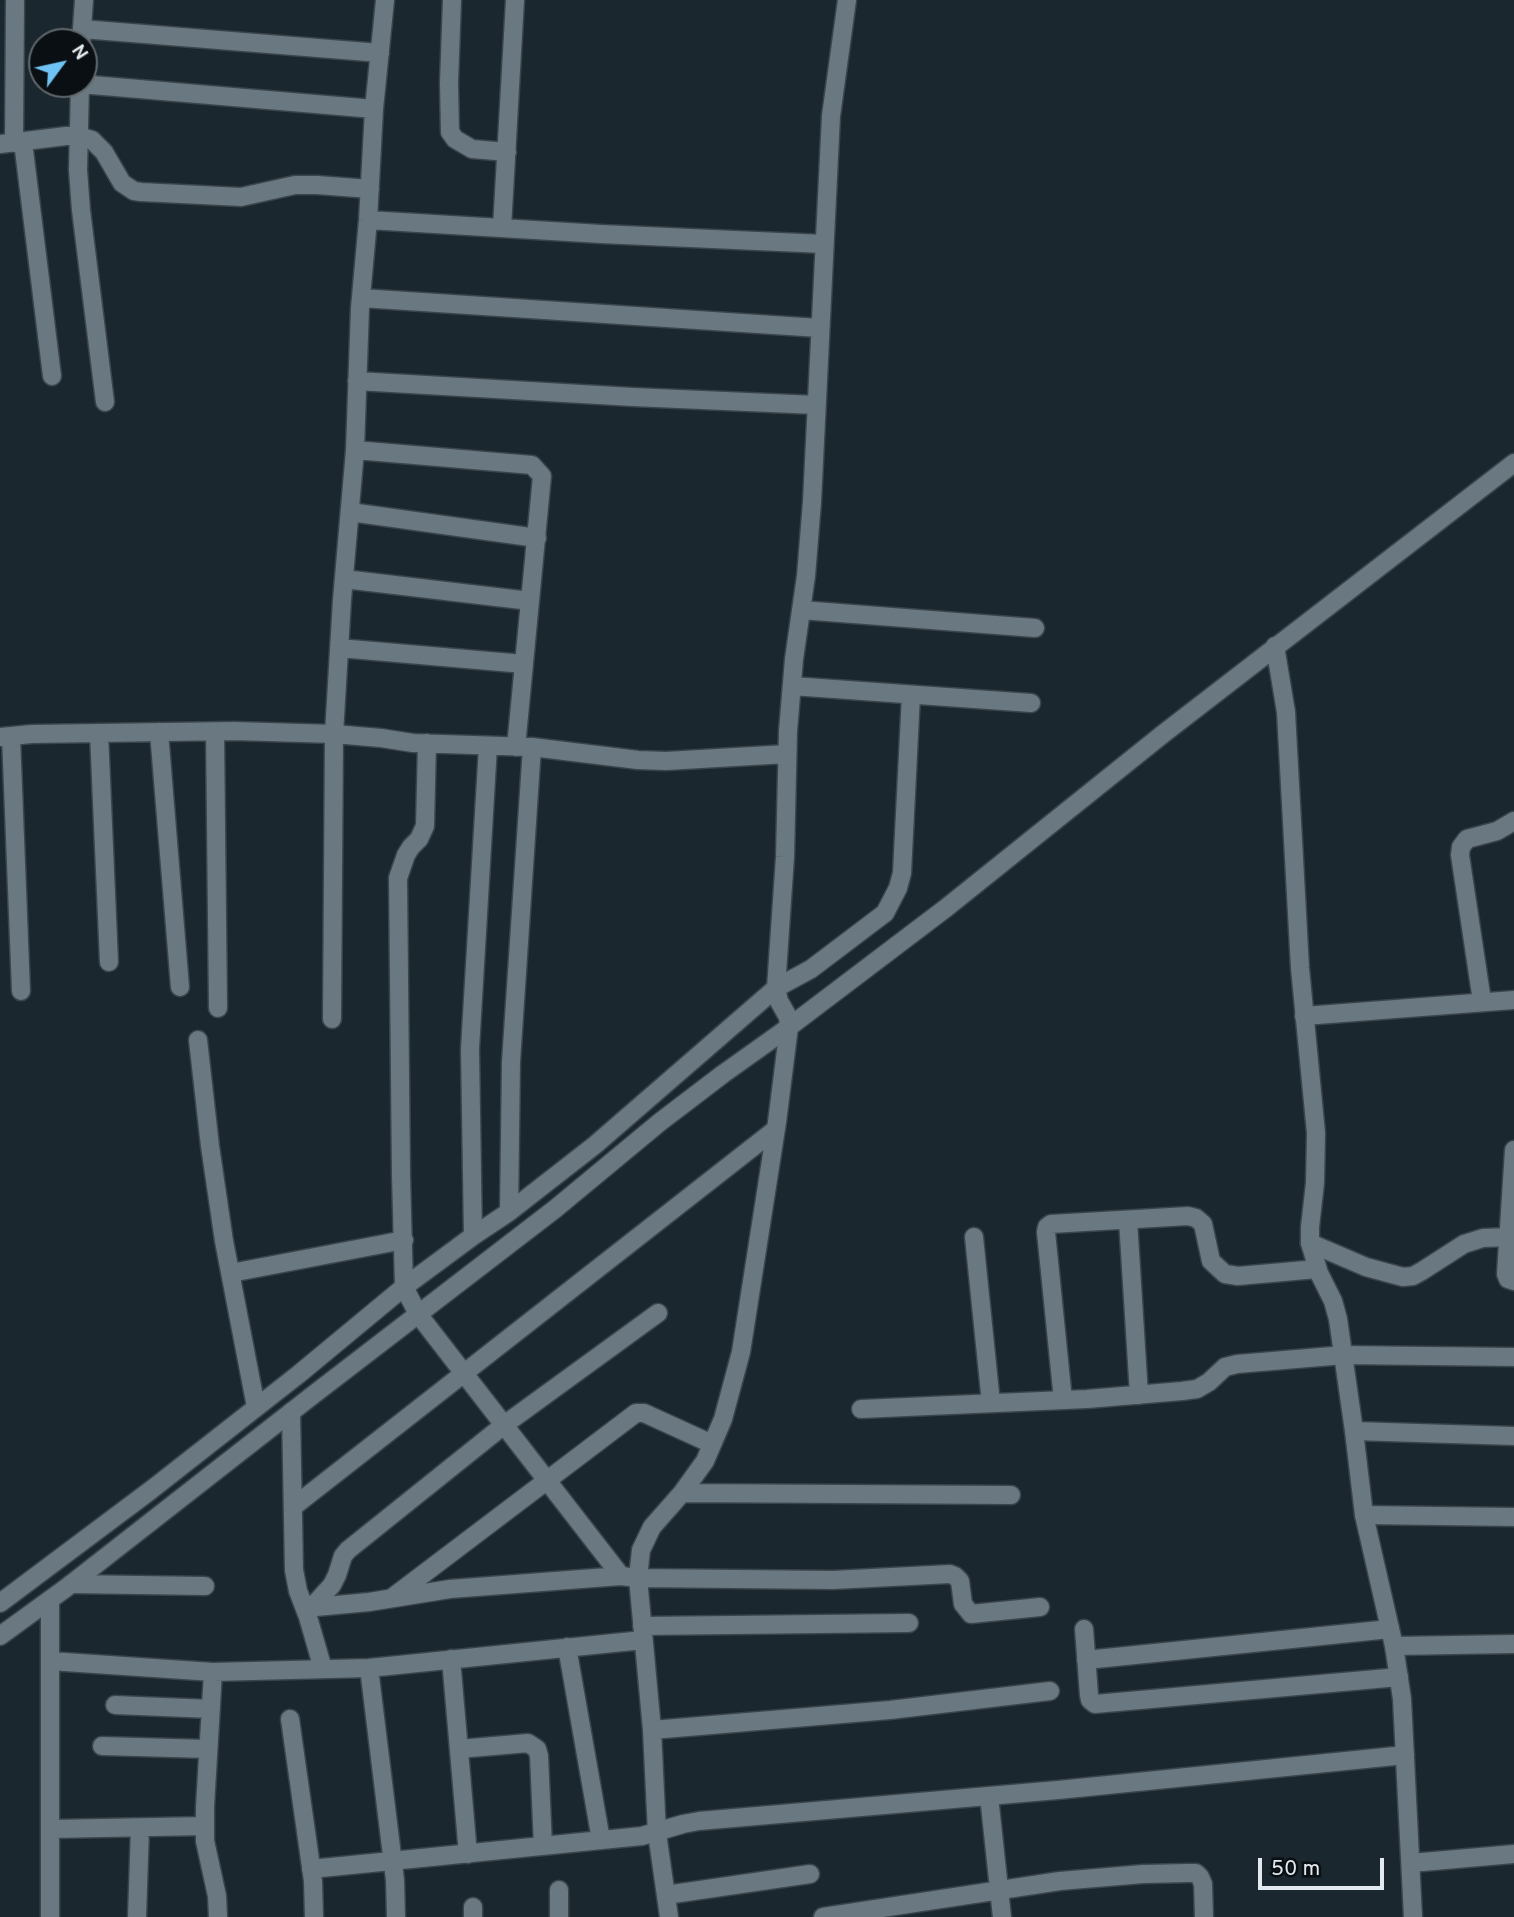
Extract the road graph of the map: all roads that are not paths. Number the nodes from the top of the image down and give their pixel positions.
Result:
1 (84, 0) edge
2 (385, 0) edge
3 (452, 0) edge
4 (515, 0) edge
5 (847, 0) edge
6 (15, 2) dead end
7 (82, 28) edge
8 (98, 37) edge
9 (380, 53) junction
10 (98, 86) edge
11 (79, 98) edge
12 (374, 109) junction
13 (78, 136) junction
14 (12, 143) edge
15 (507, 152) junction
16 (370, 189) junction
17 (368, 220) junction
18 (502, 228) junction
19 (824, 244) junction
20 (361, 298) junction
21 (819, 328) junction
22 (52, 376) dead end
23 (357, 381) junction
24 (105, 402) dead end
25 (816, 405) junction
26 (355, 450) junction
27 (1514, 463) edge
28 (350, 512) junction
29 (537, 538) junction
30 (344, 579) junction
31 (530, 601) junction
32 (801, 610) junction
33 (1035, 628) dead end
34 (1275, 646) junction
35 (339, 648) junction
36 (524, 664) junction
37 (792, 686) junction
38 (911, 695) junction
39 (1031, 703) dead end
40 (159, 732) junction
41 (215, 732) junction
42 (99, 733) junction
43 (3, 734) edge
44 (334, 734) junction
45 (427, 743) junction
46 (488, 746) junction
47 (524, 747) junction
48 (788, 754) junction
49 (1514, 821) edge
50 (109, 962) dead end
51 (180, 987) dead end
52 (22, 991) dead end
53 (1514, 1000) edge
54 (1482, 1002) junction
55 (218, 1008) dead end
56 (783, 1008) junction
57 (1304, 1016) junction
58 (331, 1019) dead end
59 (198, 1040) dead end
60 (776, 1129) junction
61 (1514, 1150) edge
62 (509, 1212) junction
63 (1512, 1212) edge
64 (1128, 1220) junction
65 (473, 1236) junction
66 (974, 1237) dead end
67 (1508, 1237) junction
68 (404, 1240) junction
69 (1310, 1243) junction
70 (1317, 1269) junction
71 (231, 1273) junction
72 (1514, 1281) edge
73 (411, 1300) junction
74 (658, 1313) dead end
75 (1344, 1355) junction
76 (1514, 1357) edge
77 (464, 1373) junction
78 (1139, 1395) junction
79 (1063, 1400) junction
80 (991, 1403) junction
81 (256, 1407) junction
82 (860, 1409) dead end
83 (291, 1412) junction
84 (504, 1425) junction
85 (1354, 1431) junction
86 (1514, 1436) edge
87 (712, 1444) junction
88 (547, 1480) junction
89 (682, 1493) junction
90 (1010, 1495) dead end
91 (293, 1507) junction
92 (1364, 1515) junction
93 (1514, 1517) edge
94 (630, 1577) junction
95 (57, 1582) junction
96 (205, 1586) dead end
97 (391, 1599) junction
98 (0, 1604) edge
99 (1040, 1607) dead end
100 (308, 1608) junction
101 (909, 1623) dead end
102 (1084, 1629) dead end
103 (642, 1633) junction
104 (0, 1636) edge
105 (1392, 1638) junction
106 (1514, 1644) edge
107 (567, 1647) junction
108 (451, 1659) junction
109 (1086, 1660) junction
110 (50, 1661) junction
111 (369, 1668) junction
112 (323, 1669) junction
113 (214, 1672) junction
114 (1399, 1677) junction
115 (1050, 1691) dead end
116 (115, 1705) dead end
117 (211, 1709) junction
118 (290, 1719) dead end
119 (652, 1730) junction
120 (102, 1746) dead end
121 (208, 1749) junction
122 (459, 1749) junction
123 (1405, 1755) junction
124 (989, 1796) junction
125 (205, 1826) junction
126 (140, 1828) junction
127 (51, 1829) junction
128 (657, 1833) junction
129 (601, 1840) junction
130 (543, 1846) junction
131 (468, 1854) junction
132 (1514, 1854) edge
133 (393, 1862) junction
134 (1411, 1863) junction
135 (311, 1870) junction
136 (810, 1874) dead end
137 (559, 1890) dead end
138 (999, 1890) junction
139 (666, 1895) junction
140 (50, 1917) edge
141 (137, 1917) edge
142 (218, 1917) edge
143 (314, 1917) edge
144 (396, 1917) edge
145 (559, 1917) edge
146 (669, 1917) edge
147 (823, 1917) edge
148 (1002, 1917) edge
149 (1204, 1917) edge
150 (1413, 1917) edge

1 - 7 street
2 - 9 street
3 - 15 street
4 - 15 street
5 - 19 street
6 - 14 street
8 - 9 street
9 - 12 street
10 - 12 street
11 - 13 street
12 - 16 street
13 - 14 street
13 - 16 street
13 - 24 street
14 - 22 street
15 - 18 street
16 - 17 street
17 - 18 street
17 - 20 street
18 - 19 street
19 - 21 street
20 - 21 street
20 - 23 street
21 - 25 street
23 - 25 street
23 - 26 street
25 - 32 street
26 - 28 street
26 - 29 street
27 - 34 street
28 - 29 street
28 - 30 street
29 - 31 street
30 - 31 street
30 - 35 street
31 - 36 street
32 - 33 street
32 - 37 street
34 - 56 street
34 - 57 street
35 - 36 street
35 - 44 street
36 - 47 street
37 - 38 street
37 - 48 street
38 - 39 street
38 - 56 street
40 - 41 street
40 - 42 street
40 - 51 street
41 - 44 street
41 - 55 street
42 - 43 street
42 - 50 street
43 - 52 street
44 - 45 street
44 - 58 street
45 - 46 street
45 - 68 street
46 - 47 street
46 - 65 street
47 - 48 street
47 - 62 street
48 - 56 street
49 - 54 street
53 - 54 street
54 - 57 street
56 - 60 street
56 - 62 street
56 - 73 street
57 - 69 street
59 - 71 street
60 - 77 street
60 - 87 street
61 - 63 street
62 - 65 street
63 - 67 street
64 - 70 street
64 - 78 street
64 - 79 street
65 - 73 street
66 - 80 street
67 - 69 street
67 - 72 street
68 - 71 street
68 - 73 street
69 - 70 street
70 - 75 street
71 - 81 street
73 - 77 street
73 - 81 street
73 - 83 street
74 - 84 street
75 - 76 street
75 - 78 street
75 - 85 street
77 - 84 street
77 - 91 street
78 - 79 street
79 - 80 street
80 - 82 street
81 - 95 street
83 - 91 street
83 - 95 street
84 - 88 street
84 - 100 street
85 - 86 street
85 - 92 street
87 - 88 street
87 - 89 street
88 - 94 street
88 - 97 street
89 - 90 street
89 - 94 street
91 - 100 street
92 - 93 street
92 - 105 street
94 - 97 street
94 - 99 street
94 - 103 street
95 - 96 street
95 - 98 street
95 - 104 street
95 - 110 street
97 - 100 street
100 - 112 street
101 - 103 street
102 - 109 street
103 - 107 street
103 - 119 street
105 - 106 street
105 - 109 street
105 - 114 street
107 - 108 street
107 - 129 street
108 - 111 street
108 - 122 street
109 - 114 street
110 - 113 street
110 - 127 street
111 - 112 street
111 - 133 street
112 - 113 street
113 - 117 street
114 - 123 street
115 - 119 street
116 - 117 street
117 - 121 street
118 - 135 street
119 - 128 street
120 - 121 street
121 - 125 street
122 - 130 street
122 - 131 street
123 - 124 street
123 - 134 street
124 - 128 street
124 - 138 street
125 - 126 street
125 - 142 street
126 - 127 street
126 - 141 street
127 - 140 street
128 - 129 street
128 - 139 street
129 - 130 street
130 - 131 street
131 - 133 street
132 - 134 street
133 - 135 street
133 - 144 street
134 - 150 street
135 - 143 street
136 - 139 street
137 - 145 street
138 - 147 street
138 - 148 street
138 - 149 street
139 - 146 street

